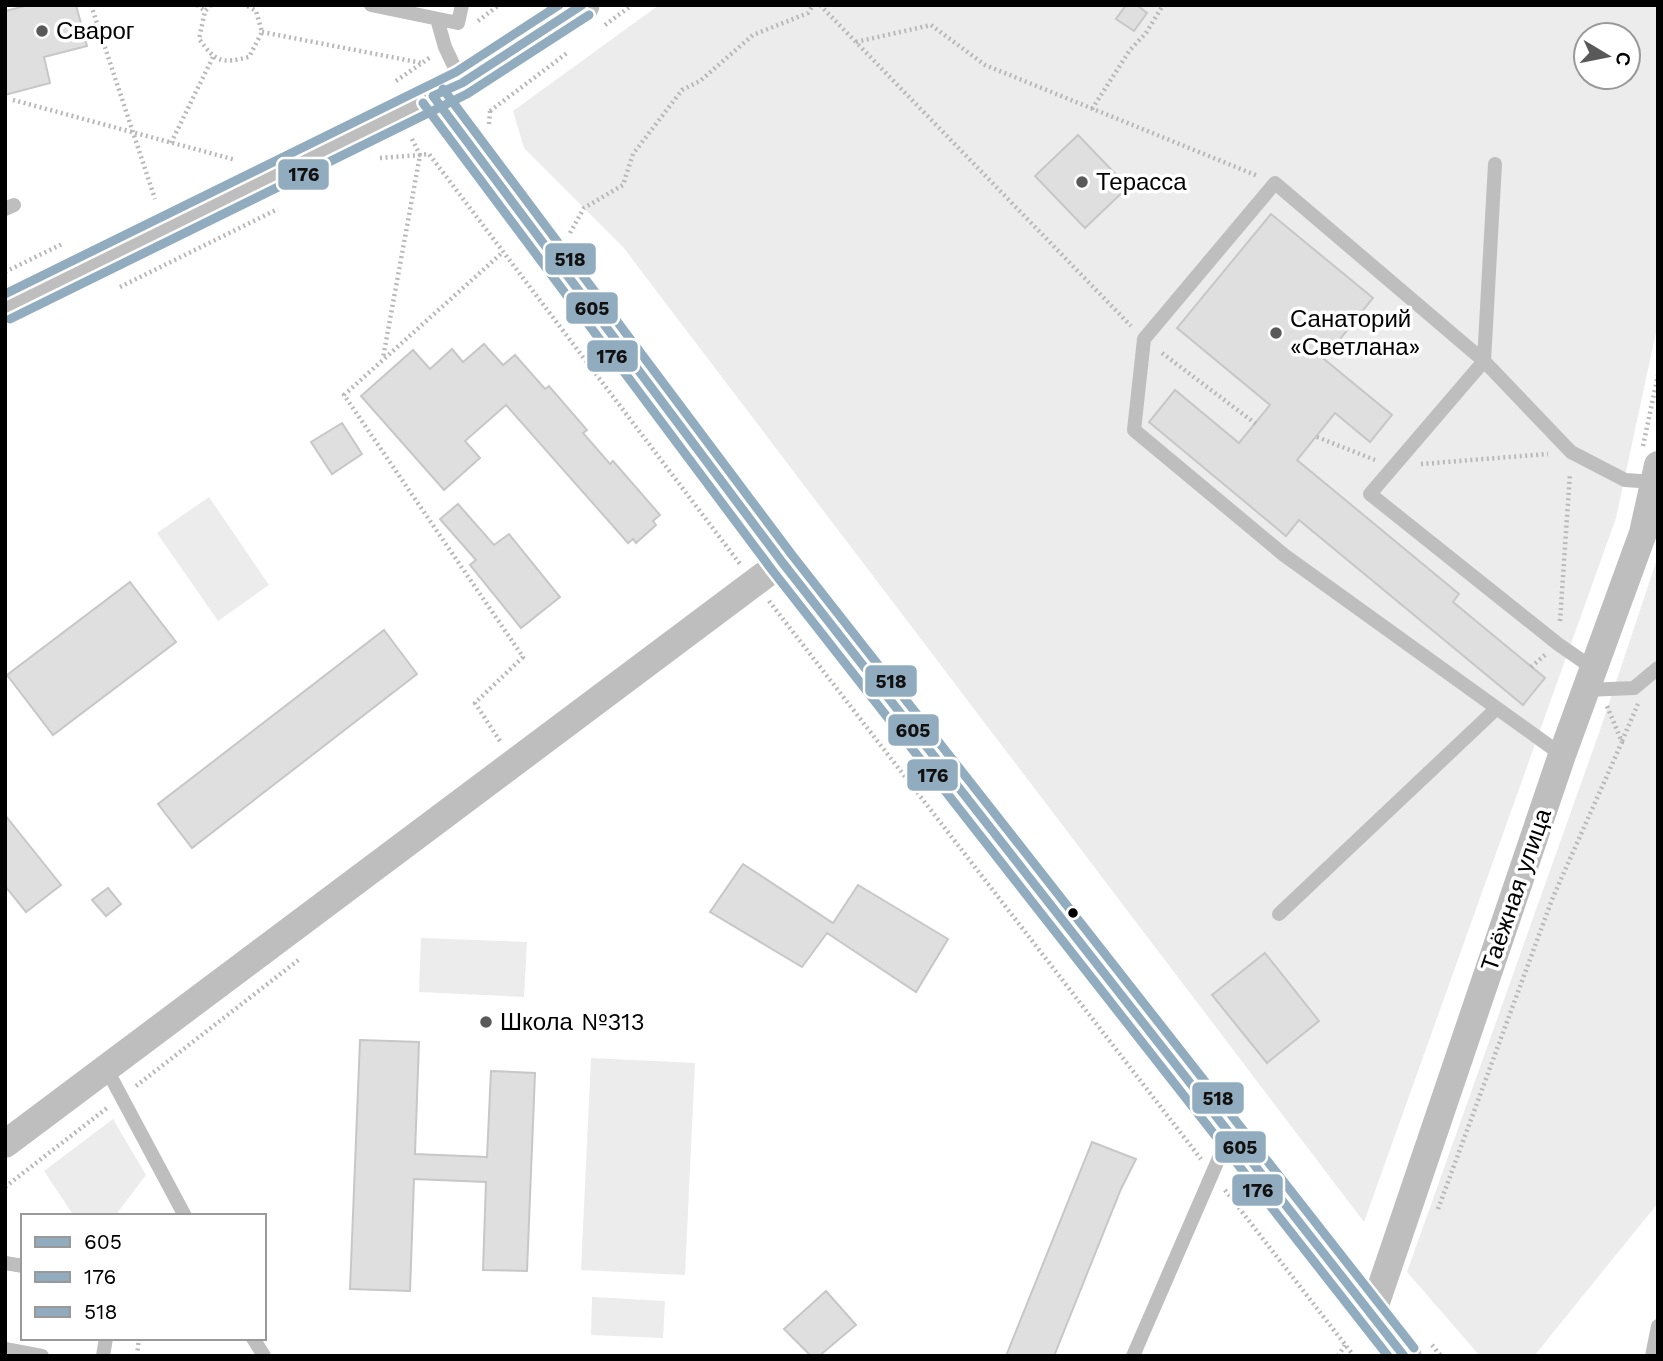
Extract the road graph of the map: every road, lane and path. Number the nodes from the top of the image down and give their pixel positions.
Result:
1 (91, 5) edge
2 (197, 5) edge
3 (211, 5) edge
4 (246, 5) edge
5 (371, 5) edge
6 (462, 5) edge
7 (632, 5) edge
8 (813, 5) edge
9 (820, 5) edge
10 (1163, 5) edge
11 (205, 10) junction
12 (437, 19) junction
13 (575, 21) edge
14 (262, 32) junction
15 (856, 42) junction
16 (213, 57) junction
17 (422, 63) dead end
18 (447, 89) junction
19 (13, 100) dead end
20 (1092, 109) junction
21 (398, 113) junction
22 (461, 133) junction
23 (133, 134) junction
24 (171, 143) junction
25 (429, 154) junction
26 (420, 155) junction
27 (236, 160) dead end
28 (371, 163) dead end
29 (1495, 164) dead end
30 (1275, 183) junction
31 (155, 199) dead end
32 (288, 205) dead end
33 (568, 237) dead end
34 (503, 252) junction
35 (118, 288) dead end
36 (5, 308) edge
37 (1144, 339) junction
38 (383, 358) junction
39 (1484, 361) junction
40 (1658, 375) edge
41 (1255, 424) dead end
42 (1317, 437) dead end
43 (1571, 452) junction
44 (1392, 467) junction
45 (1649, 475) edge
46 (782, 562) junction
47 (754, 583) junction
48 (1558, 644) junction
49 (1531, 667) dead end
50 (1658, 668) edge
51 (1593, 683) junction
52 (1641, 698) dead end
53 (1496, 709) junction
54 (1622, 742) junction
55 (1562, 755) junction
56 (514, 763) junction
57 (1279, 914) dead end
58 (106, 1068) junction
59 (1230, 1133) junction
60 (5, 1144) edge
61 (1212, 1173) junction
62 (185, 1214) edge
63 (1435, 1217) dead end
64 (1372, 1314) junction
65 (1658, 1326) edge
66 (254, 1340) edge
67 (1345, 1345) junction
68 (5, 1349) edge
69 (42, 1356) edge
70 (264, 1356) edge
71 (1133, 1356) edge
72 (1338, 1356) edge
73 (1354, 1356) edge
74 (1404, 1356) edge
75 (1652, 1356) edge

1 - 23 path
2 - 11 path
3 - 11 path
4 - 14 path
5 - 12 lane
6 - 12 lane
7 - 13 path
8 - 33 path
9 - 15 path
10 - 20 path
11 - 16 path
12 - 18 lane
13 - 18 street
13 - 22 path
14 - 16 path
14 - 17 path
15 - 20 path
15 - 37 path
16 - 24 path
18 - 21 street
18 - 22 street
19 - 23 path
20 - 30 path
21 - 26 path
21 - 36 street
22 - 25 path
22 - 46 street
23 - 24 path
23 - 31 path
24 - 27 path
25 - 26 path
25 - 34 path
26 - 28 path
26 - 38 path
29 - 39 lane
30 - 37 lane
30 - 39 lane
32 - 35 path
34 - 38 path
34 - 47 path
37 - 41 path
37 - 53 lane
38 - 56 path
39 - 43 lane
39 - 44 lane
40 - 45 path
42 - 44 path
43 - 44 path
43 - 45 lane
43 - 48 path
44 - 48 lane
45 - 51 street, Таёжная улица
46 - 47 street
46 - 59 street
47 - 56 street
47 - 61 path
48 - 49 path
48 - 51 lane
50 - 51 lane
51 - 54 path
51 - 55 street, Таёжная улица
52 - 54 path
53 - 55 lane
53 - 57 lane
54 - 63 path
55 - 64 street, Таёжная улица
56 - 58 street
58 - 60 street
58 - 62 lane
59 - 61 lane
59 - 64 street
61 - 67 path
61 - 71 lane
64 - 74 street
65 - 75 lane
66 - 70 lane
67 - 72 path
67 - 73 path
68 - 69 lane

